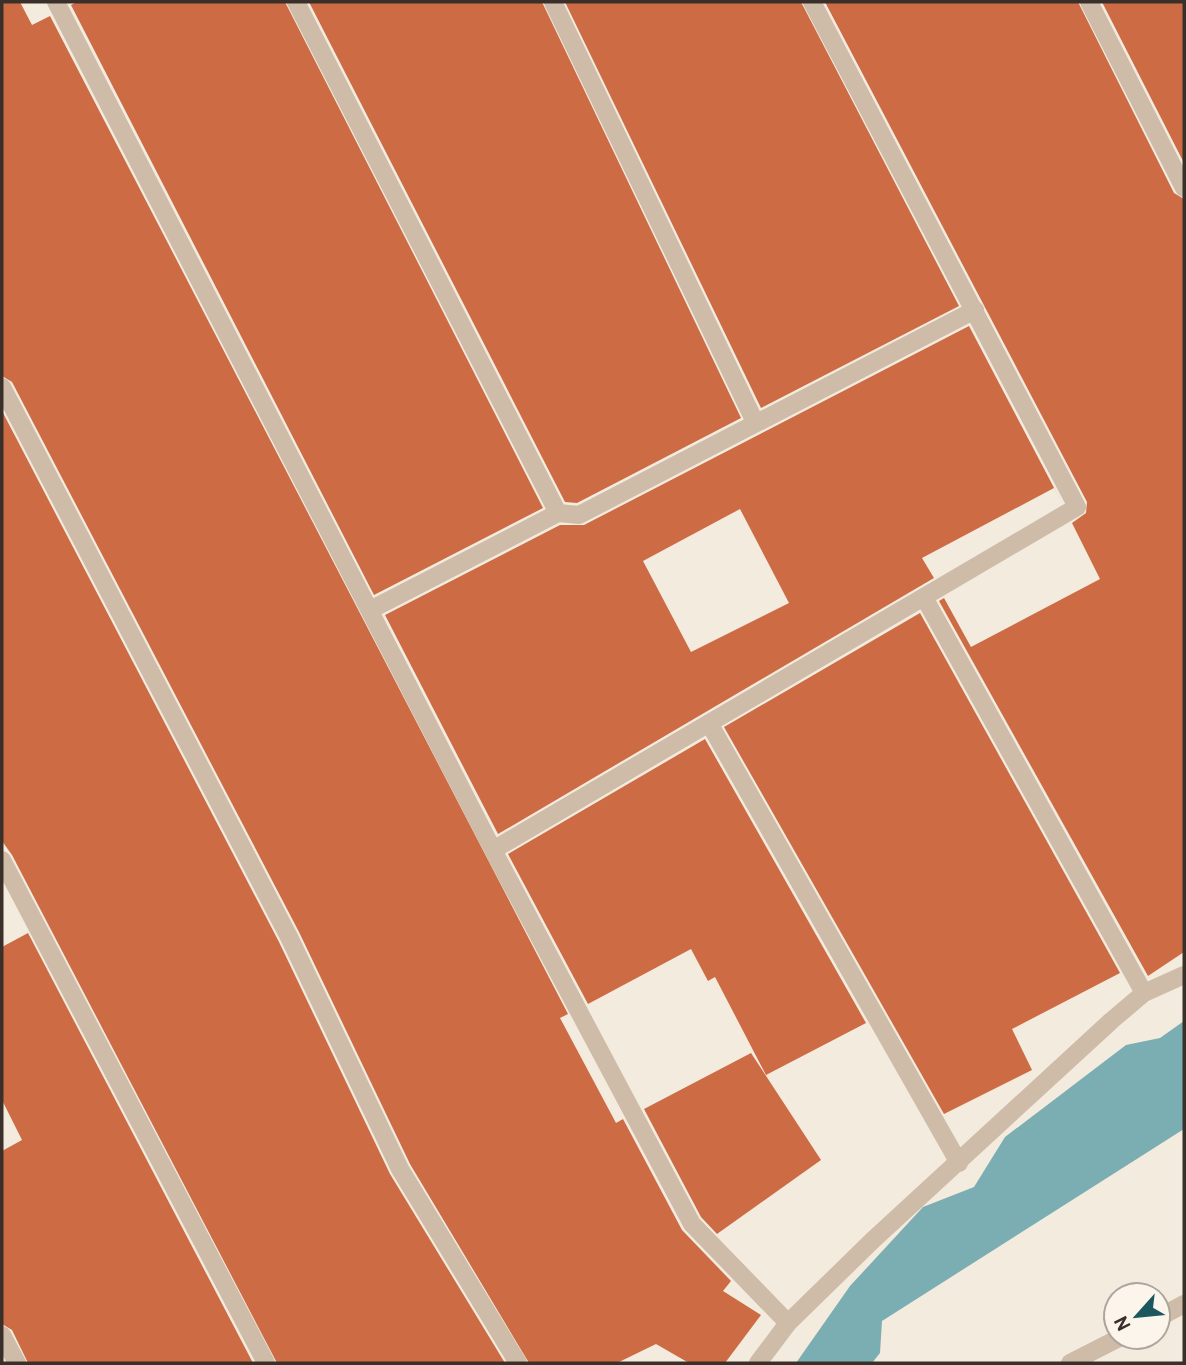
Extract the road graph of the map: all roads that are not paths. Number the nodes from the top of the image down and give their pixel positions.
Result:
1 (56, 2) edge
2 (296, 2) edge
3 (553, 2) edge
4 (812, 2) edge
5 (1089, 2) edge
6 (1184, 188) edge
7 (975, 310) junction
8 (2, 387) edge
9 (755, 422) junction
10 (558, 513) junction
11 (925, 598) junction
12 (372, 609) junction
13 (709, 723) junction
14 (493, 850) junction
15 (2, 860) edge
16 (1184, 975) edge
17 (1144, 993) junction
18 (959, 1163) junction
19 (788, 1323) junction
20 (2, 1335) edge
21 (1102, 1347) edge
22 (17, 1363) edge
23 (266, 1363) edge
24 (518, 1363) edge
25 (758, 1363) edge
26 (1070, 1363) edge

1 - 12 street
2 - 10 street
3 - 9 street
4 - 7 street
5 - 6 street
7 - 9 street
7 - 11 street
8 - 24 street
9 - 10 street
10 - 12 street
11 - 13 street
11 - 17 street
12 - 14 street
13 - 14 street
13 - 18 street
14 - 19 street
15 - 23 street
16 - 17 street
17 - 18 street
18 - 19 street
19 - 25 street
20 - 22 street
21 - 26 street

